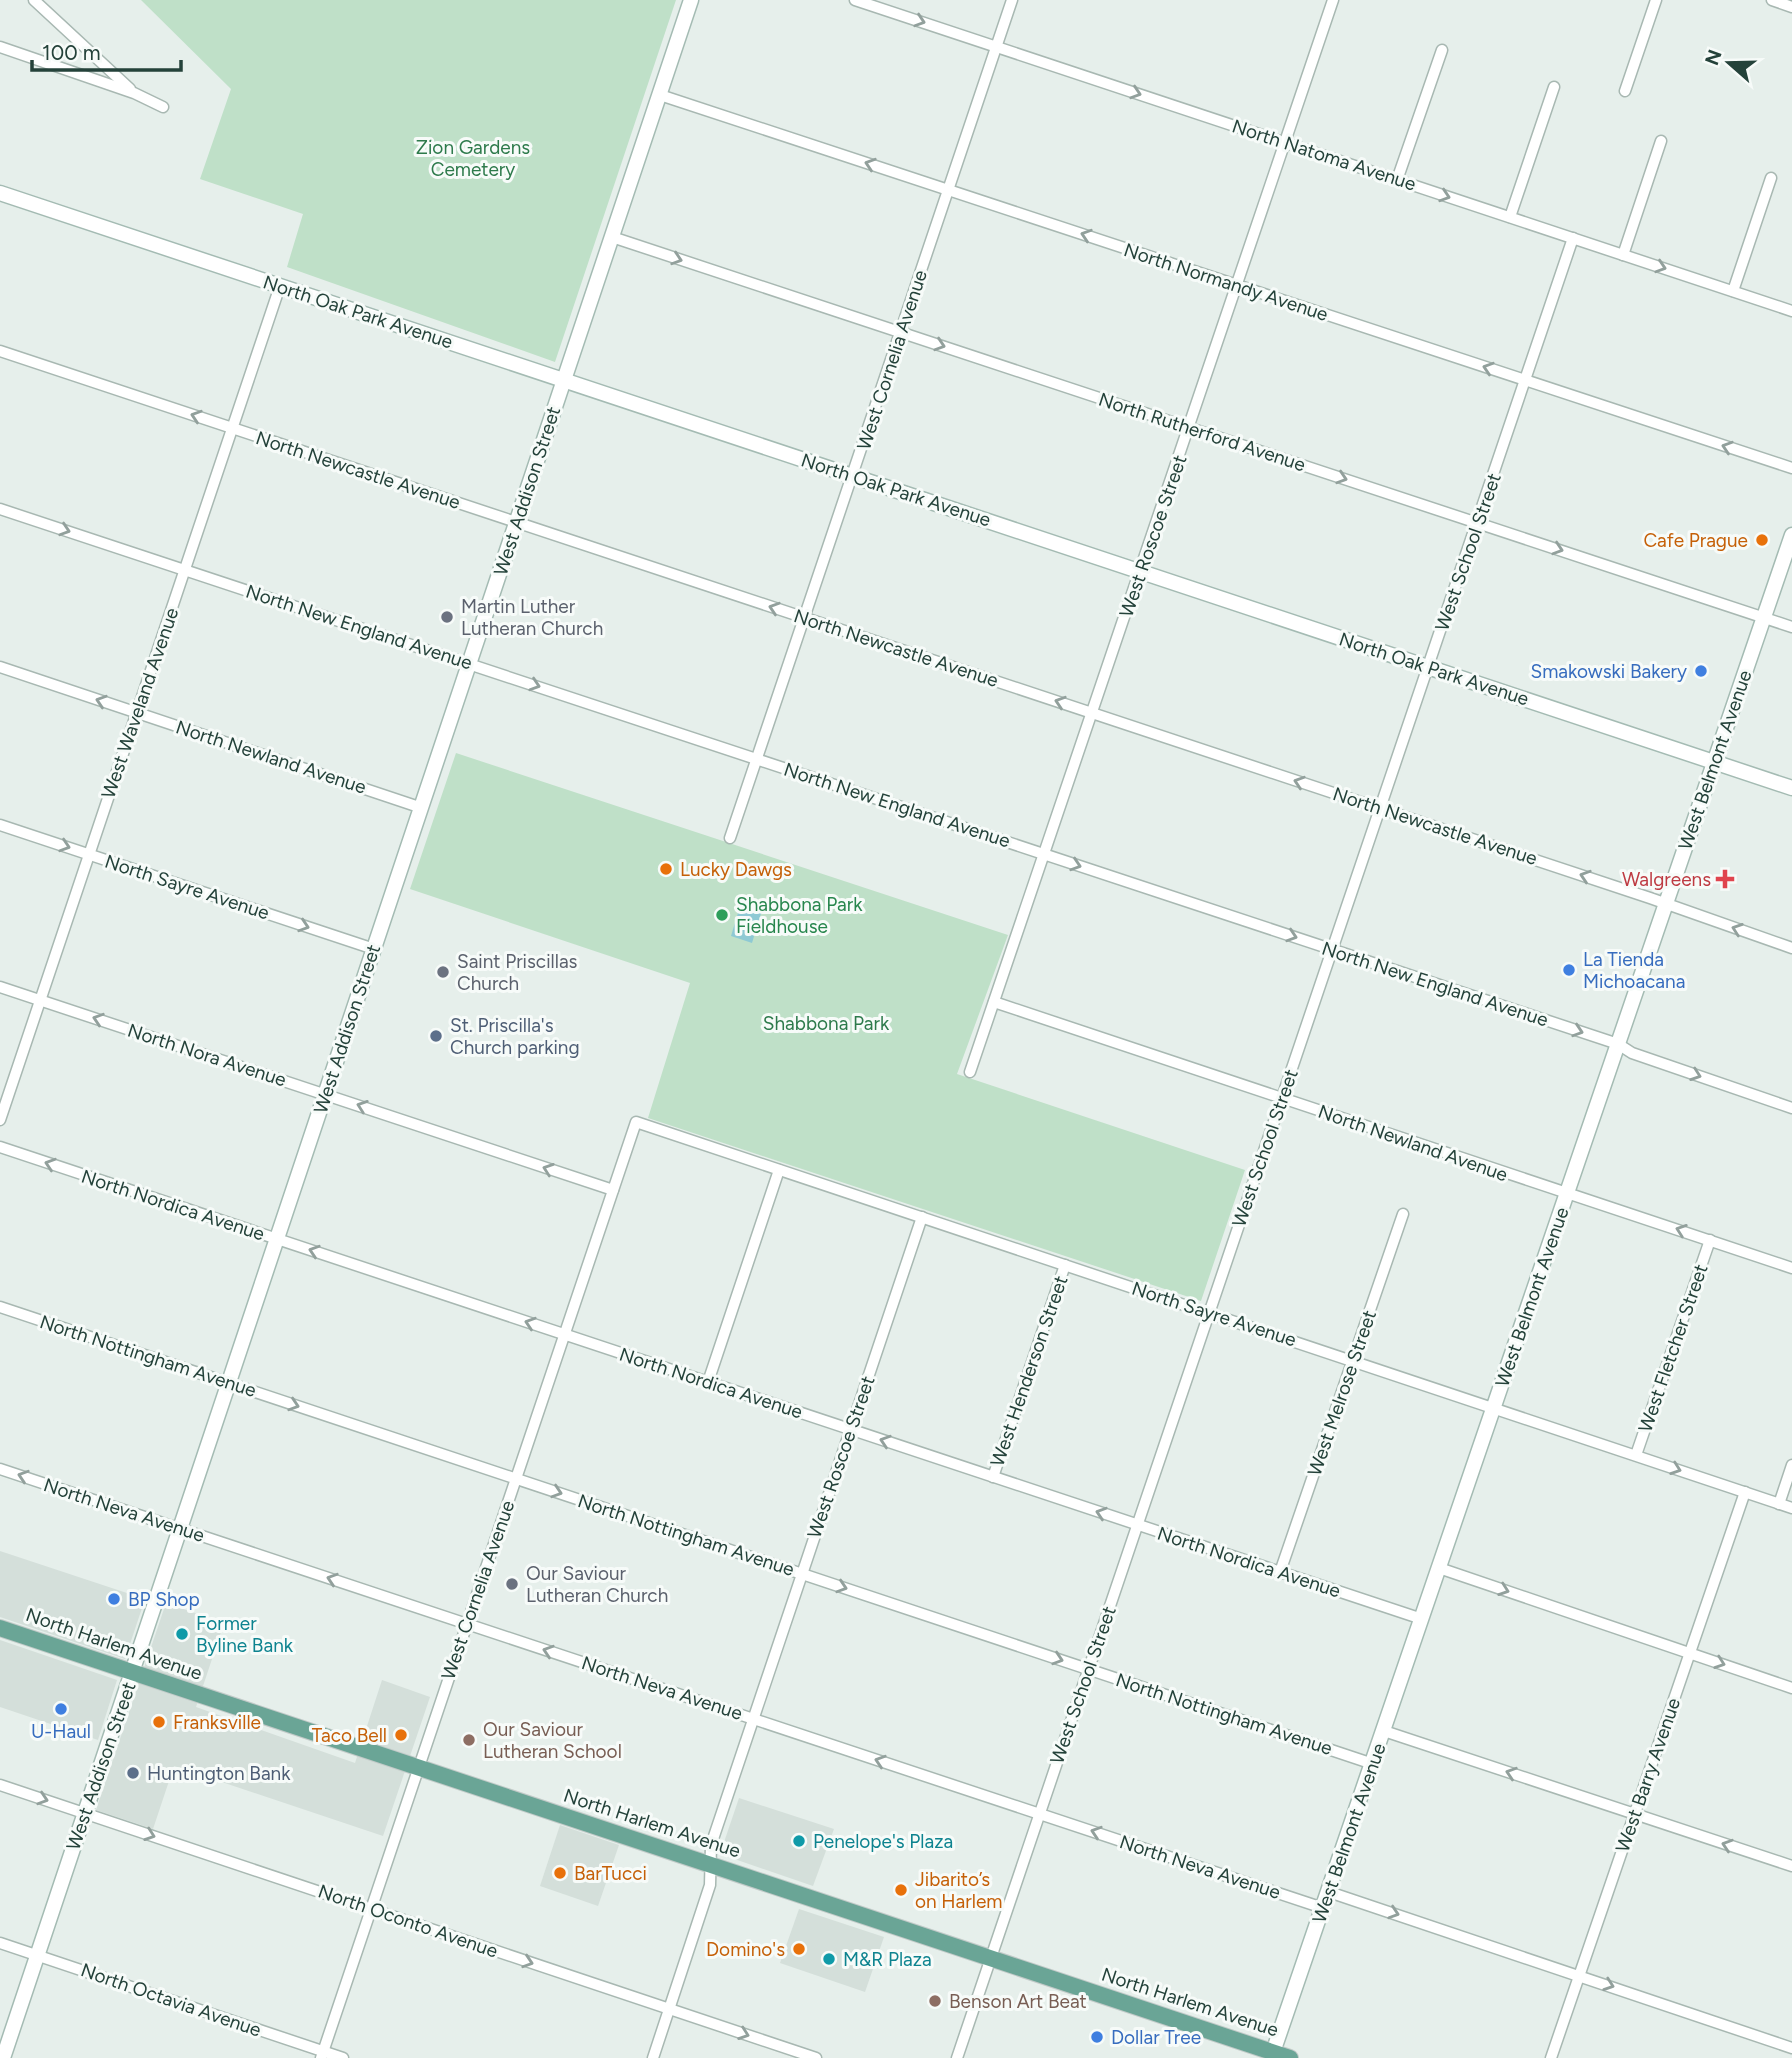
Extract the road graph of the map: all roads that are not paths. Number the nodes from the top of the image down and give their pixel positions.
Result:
1 (34, 0) edge
2 (691, 0) edge
3 (855, 0) edge
4 (1012, 0) edge
5 (1333, 0) edge
6 (1656, 0) edge
7 (1772, 0) edge
8 (1792, 7) edge
9 (0, 47) edge
10 (996, 47) junction
11 (1442, 50) dead end
12 (1554, 87) dead end
13 (1625, 91) dead end
14 (134, 93) junction
15 (660, 95) junction
16 (163, 107) dead end
17 (1661, 141) dead end
18 (1285, 143) junction
19 (1771, 178) dead end
20 (1397, 180) junction
21 (949, 190) junction
22 (0, 193) edge
23 (1510, 217) junction
24 (612, 237) junction
25 (1573, 238) junction
26 (1623, 255) junction
27 (1237, 285) junction
28 (280, 286) junction
29 (1733, 291) junction
30 (1792, 311) edge
31 (901, 333) junction
32 (0, 351) edge
33 (565, 380) junction
34 (1525, 380) junction
35 (232, 428) junction
36 (1190, 428) junction
37 (1792, 468) edge
38 (853, 476) junction
39 (0, 509) edge
40 (517, 523) junction
41 (1477, 523) junction
42 (1792, 535) edge
43 (185, 570) junction
44 (1141, 572) junction
45 (1764, 617) junction
46 (805, 618) junction
47 (1792, 627) edge
48 (470, 664) junction
49 (0, 667) edge
50 (1429, 667) junction
51 (136, 713) junction
52 (1093, 713) junction
53 (757, 759) junction
54 (1715, 762) junction
55 (1792, 788) edge
56 (422, 807) junction
57 (1381, 809) junction
58 (0, 825) edge
59 (730, 838) dead end
60 (89, 854) junction
61 (1045, 854) junction
62 (1666, 905) junction
63 (1792, 948) edge
64 (374, 949) junction
65 (1333, 950) junction
66 (0, 987) edge
67 (40, 1000) junction
68 (994, 1002) junction
69 (1618, 1044) junction
70 (970, 1072) dead end
71 (326, 1094) junction
72 (1282, 1099) junction
73 (1792, 1108) edge
74 (0, 1120) edge
75 (636, 1122) joint
76 (0, 1147) edge
77 (779, 1170) junction
78 (613, 1190) junction
79 (1567, 1194) junction
80 (1403, 1214) dead end
81 (922, 1217) junction
82 (277, 1239) junction
83 (1710, 1240) junction
84 (1065, 1265) junction
85 (1792, 1268) edge
86 (0, 1307) edge
87 (1210, 1313) junction
88 (565, 1335) junction
89 (1353, 1360) junction
90 (708, 1382) junction
91 (229, 1383) junction
92 (1494, 1408) junction
93 (850, 1429) junction
94 (1636, 1455) junction
95 (1792, 1465) edge
96 (0, 1469) edge
97 (993, 1477) junction
98 (516, 1479) junction
99 (1745, 1492) junction
100 (1779, 1504) junction
101 (1792, 1508) edge
102 (1138, 1525) junction
103 (181, 1529) junction
104 (1440, 1568) junction
105 (1280, 1572) junction
106 (802, 1574) junction
107 (1422, 1619) junction
108 (467, 1624) junction
109 (0, 1628) edge
110 (1690, 1653) junction
111 (1088, 1669) junction
112 (133, 1673) junction
113 (1792, 1688) edge
114 (753, 1719) junction
115 (1384, 1731) junction
116 (1373, 1764) junction
117 (418, 1768) junction
118 (0, 1785) edge
119 (86, 1813) junction
120 (1039, 1813) junction
121 (1634, 1814) junction
122 (710, 1865) junction
123 (1792, 1866) edge
124 (1329, 1892) junction
125 (1324, 1908) junction
126 (371, 1909) junction
127 (0, 1943) edge
128 (37, 1955) junction
129 (990, 1958) junction
130 (1579, 1975) junction
131 (669, 2009) junction
132 (1792, 2048) edge
133 (322, 2055) edge
134 (1272, 2055) edge
135 (3, 2058) edge
136 (343, 2058) edge
137 (653, 2058) edge
138 (816, 2058) edge
139 (957, 2058) edge
140 (1290, 2058) edge
141 (1550, 2058) edge

1 - 14 street
2 - 15 street, West Addison Street
3 -> 10 street, North Natoma Avenue
4 - 10 street, West Cornelia Avenue
5 - 18 street, West Roscoe Street
6 - 13 street
7 - 8 street
9 - 14 street
10 -> 18 street, North Natoma Avenue
10 - 21 street, West Cornelia Avenue
11 - 20 street
12 - 23 street
14 - 16 street
21 -> 15 street, North Normandy Avenue
15 - 24 street, West Addison Street
17 - 26 street
18 - 20 street, North Natoma Avenue
18 - 27 street, West Roscoe Street
19 - 29 street
20 -> 23 street, North Natoma Avenue
27 -> 21 street, North Normandy Avenue
21 - 31 street, West Cornelia Avenue
22 - 28 street, North Oak Park Avenue
23 - 25 street, North Natoma Avenue
24 -> 31 street, North Rutherford Avenue
24 - 33 street, West Addison Street
25 - 26 street, North Natoma Avenue
25 - 34 street, West School Street
26 -> 29 street, North Natoma Avenue
34 -> 27 street, North Normandy Avenue
27 - 36 street, West Roscoe Street
28 - 33 street, North Oak Park Avenue
28 - 35 street, West Waveland Avenue
29 - 30 street, North Natoma Avenue
31 -> 36 street, North Rutherford Avenue
31 - 38 street, West Cornelia Avenue
35 -> 32 street, North Newcastle Avenue
33 - 38 street, North Oak Park Avenue
33 - 40 street, West Addison Street
37 -> 34 street, North Normandy Avenue
34 - 41 street, West School Street
35 - 40 street, North Newcastle Avenue
35 - 43 street, West Waveland Avenue
36 -> 41 street, North Rutherford Avenue
36 - 44 street, West Roscoe Street
38 - 44 street, North Oak Park Avenue
38 - 46 street, West Cornelia Avenue
39 -> 43 street, North New England Avenue
46 -> 40 street, North Newcastle Avenue
40 - 48 street, West Addison Street
41 -> 45 street, North Rutherford Avenue
41 - 50 street, West School Street
42 - 45 street, West Belmont Avenue
43 - 48 street, North New England Avenue
43 - 51 street, West Waveland Avenue
44 - 50 street, North Oak Park Avenue
44 - 52 street, West Roscoe Street
45 - 47 street, North Rutherford Avenue
45 - 54 street, West Belmont Avenue
52 -> 46 street, North Newcastle Avenue
46 - 53 street, West Cornelia Avenue
48 -> 53 street, North New England Avenue
48 - 56 street, West Addison Street
51 -> 49 street, North Newland Avenue
50 - 54 street, North Oak Park Avenue
50 - 57 street, West School Street
51 - 56 street, North Newland Avenue
51 - 60 street, West Waveland Avenue
57 -> 52 street, North Newcastle Avenue
52 - 61 street, West Roscoe Street
53 - 59 street, West Cornelia Avenue
53 - 61 street, North New England Avenue
54 - 55 street, North Oak Park Avenue
54 - 62 street, West Belmont Avenue
56 - 64 street, West Addison Street
62 -> 57 street, North Newcastle Avenue
57 - 65 street, West School Street
58 -> 60 street, North Sayre Avenue
60 -> 64 street, North Sayre Avenue
60 - 67 street, West Waveland Avenue
61 -> 65 street, North New England Avenue
61 - 68 street, West Roscoe Street
63 -> 62 street, North Newcastle Avenue
62 - 69 street, West Belmont Avenue
64 - 71 street, West Addison Street
65 -> 69 street, North New England Avenue
65 - 72 street, West School Street
66 - 67 street, North Nora Avenue
71 -> 67 street, North Nora Avenue
67 - 74 street, West Waveland Avenue
68 - 70 street, West Roscoe Street
68 - 72 street, North Newland Avenue
69 -> 73 street, North New England Avenue
69 - 79 street, West Belmont Avenue
78 -> 71 street, North Nora Avenue
71 - 82 street, West Addison Street
72 - 79 street, North Newland Avenue
72 - 87 street, West School Street
75 - 77 street, North Sayre Avenue
75 - 78 street, West Cornelia Avenue
82 -> 76 street, North Nordica Avenue
77 - 81 street, North Sayre Avenue
77 - 90 street
78 - 88 street, West Cornelia Avenue
83 -> 79 street, North Newland Avenue
79 - 92 street, West Belmont Avenue
80 - 89 street, West Melrose Street
81 - 84 street, North Sayre Avenue
81 - 93 street, West Roscoe Street
88 -> 82 street, North Nordica Avenue
82 - 91 street, West Addison Street
83 - 85 street, North Newland Avenue
83 - 94 street, West Fletcher Street
84 - 87 street, North Sayre Avenue
84 - 97 street, West Henderson Street
86 - 91 street, North Nottingham Avenue
87 - 89 street, North Sayre Avenue
87 - 102 street, West School Street
88 - 90 street, North Nordica Avenue
88 - 98 street, West Cornelia Avenue
89 - 92 street, North Sayre Avenue
89 - 105 street, West Melrose Street
90 - 93 street, North Nordica Avenue
91 -> 98 street, North Nottingham Avenue
91 - 103 street, West Addison Street
92 - 94 street, North Sayre Avenue
92 - 104 street, West Belmont Avenue
97 -> 93 street, North Nordica Avenue
93 - 106 street, West Roscoe Street
94 -> 99 street, North Sayre Avenue
95 - 100 street
103 -> 96 street, North Neva Avenue
102 -> 97 street, North Nordica Avenue
98 -> 106 street, North Nottingham Avenue
98 - 108 street, West Cornelia Avenue
99 - 100 street, North Sayre Avenue
99 - 110 street, West Barry Avenue
100 - 101 street, North Sayre Avenue
102 - 105 street, North Nordica Avenue
102 - 111 street, West School Street
108 -> 103 street, North Neva Avenue
103 - 112 street, West Addison Street
104 - 107 street, West Belmont Avenue
104 -> 110 street
105 - 107 street, North Nordica Avenue
106 -> 111 street, North Nottingham Avenue
106 - 114 street, West Roscoe Street
107 - 115 street, West Belmont Avenue
114 -> 108 street, North Neva Avenue
108 - 117 street, West Cornelia Avenue
109 - 112 main road, North Harlem Avenue
110 -> 113 street
110 - 121 street, West Barry Avenue
111 - 116 street, North Nottingham Avenue
111 - 120 street, West School Street
112 - 117 main road, North Harlem Avenue
112 - 119 street, West Addison Street
120 -> 114 street, North Neva Avenue
114 - 122 street, West Roscoe Street
115 - 116 street, West Belmont Avenue
121 -> 115 street
116 - 124 street, West Belmont Avenue
117 - 122 main road, North Harlem Avenue
117 - 126 street, West Cornelia Avenue
118 -> 119 street, North Oconto Avenue
119 -> 126 street, North Oconto Avenue
119 - 128 street, West Addison Street
125 -> 120 street, North Neva Avenue
120 - 129 street, West School Street
123 -> 121 street
121 - 130 street, West Barry Avenue
122 - 129 main road, North Harlem Avenue
122 - 131 street, West Roscoe Street
124 - 125 street, West Belmont Avenue
124 -> 130 street
125 - 134 street, West Belmont Avenue
126 -> 131 street, North Oconto Avenue
126 - 133 street, West Cornelia Avenue
127 - 128 street, North Octavia Avenue
128 - 133 street, North Octavia Avenue
128 - 135 street, West Addison Street
129 - 134 main road, North Harlem Avenue
129 - 139 street, West School Street
130 -> 132 street
130 - 141 street, West Barry Avenue
131 - 137 street, West Roscoe Street
131 -> 138 street, North Oconto Avenue
133 - 136 street, North Octavia Avenue
134 - 140 main road, North Harlem Avenue

